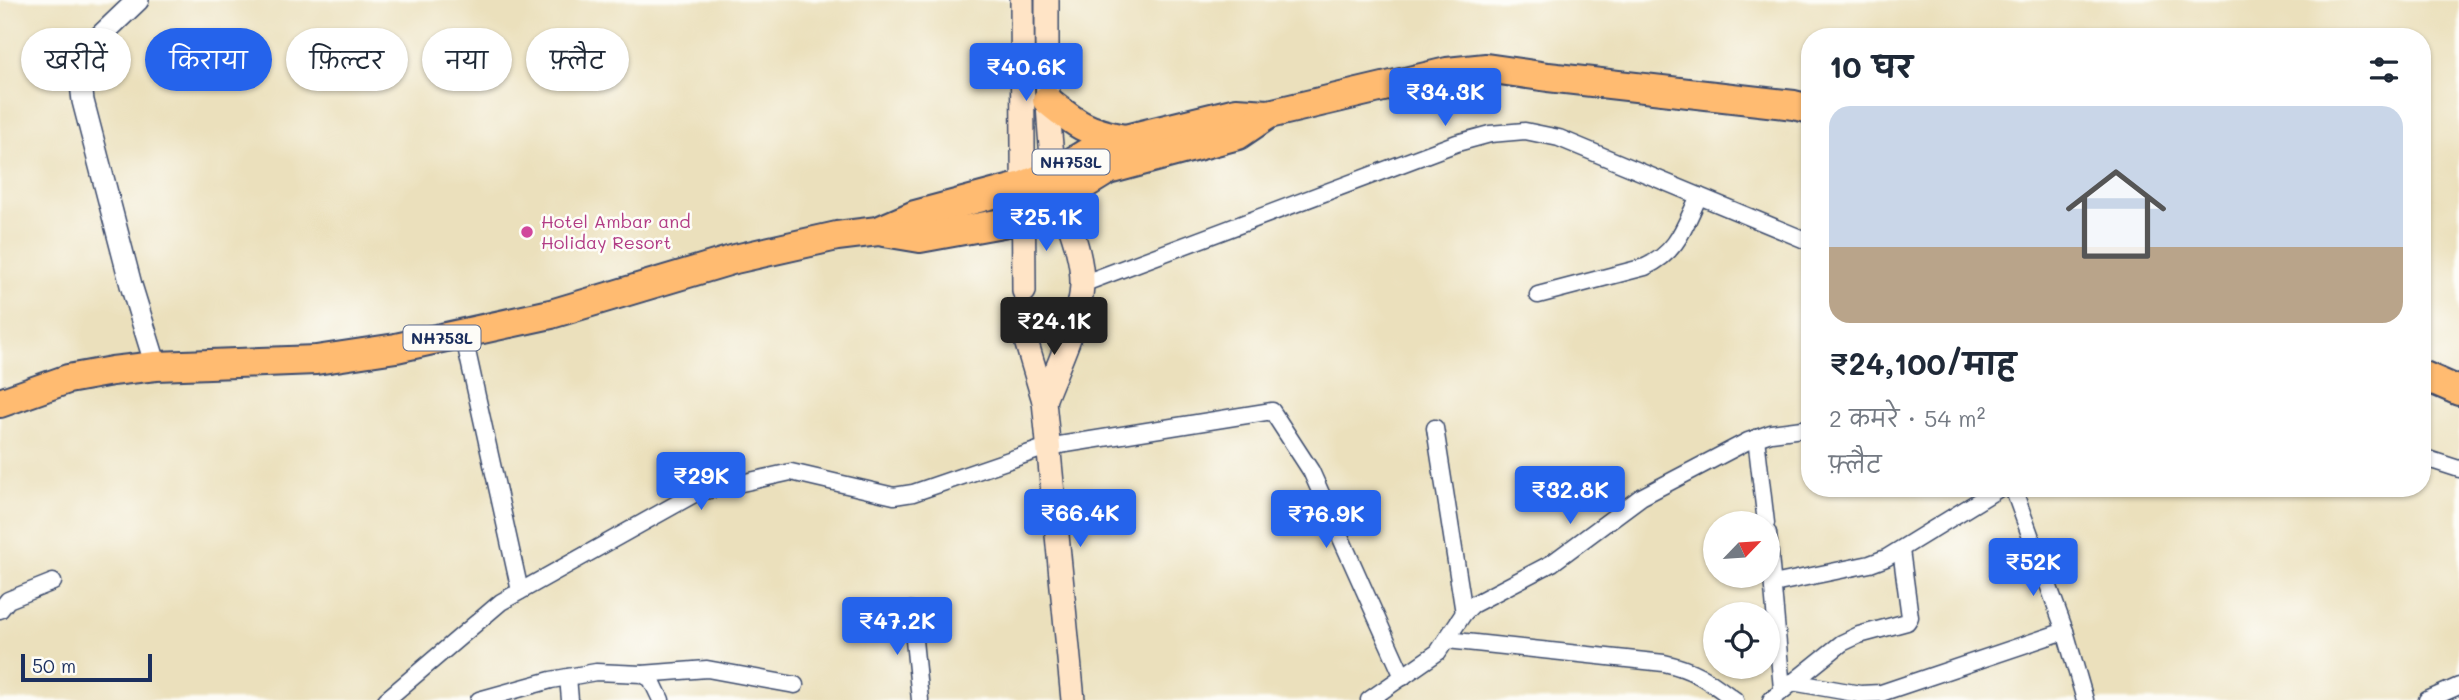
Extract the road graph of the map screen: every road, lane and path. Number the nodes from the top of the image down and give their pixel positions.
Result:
1 (138, 0) edge
2 (1022, 0) edge
3 (1047, 0) edge
4 (1047, 100) junction
5 (1801, 107) edge
6 (1269, 114) junction
7 (1125, 139) junction
8 (1058, 186) junction
9 (1023, 187) junction
10 (1699, 196) junction
11 (1023, 216) junction
12 (878, 231) junction
13 (1801, 238) edge
14 (1082, 284) junction
15 (1024, 291) dead end
16 (1538, 295) dead end
17 (1024, 318) dead end
18 (463, 334) junction
19 (156, 366) junction
20 (2431, 379) edge
21 (2459, 391) edge
22 (1044, 401) junction
23 (0, 403) edge
24 (1435, 428) dead end
25 (1801, 429) edge
26 (1756, 438) junction
27 (1047, 447) junction
28 (2431, 460) edge
29 (2459, 469) edge
30 (1986, 497) edge
31 (2016, 497) edge
32 (1765, 511) edge
33 (1901, 550) junction
34 (53, 582) dead end
35 (1780, 583) edge
36 (1773, 588) edge
37 (520, 591) junction
38 (0, 610) edge
39 (911, 610) dead end
40 (1464, 613) junction
41 (2065, 631) junction
42 (1447, 640) junction
43 (642, 674) junction
44 (568, 677) junction
45 (1403, 677) junction
46 (795, 685) dead end
47 (2459, 685) edge
48 (1782, 690) edge
49 (386, 700) edge
50 (478, 700) edge
51 (570, 700) edge
52 (662, 700) edge
53 (920, 700) edge
54 (1073, 700) edge
55 (1368, 700) edge
56 (1735, 700) edge
57 (2085, 700) edge
58 (2427, 700) edge

1 - 19 street
2 - 9 main road
3 - 4 main road
4 - 7 highway
4 - 8 main road
5 - 6 highway, NH753L
6 - 7 highway, NH753L
6 - 8 highway, NH753L
7 - 8 highway, NH753L
8 - 9 highway, NH753L
8 - 11 highway, NH753L
8 - 14 main road
9 - 11 main road
9 - 12 highway, NH753L
10 - 13 street
10 - 14 street
10 - 16 street
11 - 12 highway, NH753L
11 - 15 main road
12 - 18 highway, NH753L
14 - 22 main road
17 - 22 main road
18 - 19 highway, NH753L
18 - 37 street
19 - 23 highway, NH753L
20 - 21 highway
22 - 27 main road
24 - 40 street
25 - 26 street
26 - 32 street
26 - 40 street
27 - 37 street
27 - 45 street
27 - 54 main road
28 - 29 street
30 - 33 street
31 - 41 street
33 - 35 street
33 - 48 street
34 - 38 street
36 - 48 street
37 - 49 street
39 - 53 street
40 - 42 street
41 - 48 street
41 - 57 street
42 - 45 street
42 - 56 street
43 - 44 street
43 - 46 street
43 - 52 street
44 - 50 street
44 - 51 street
45 - 55 street
47 - 58 street

